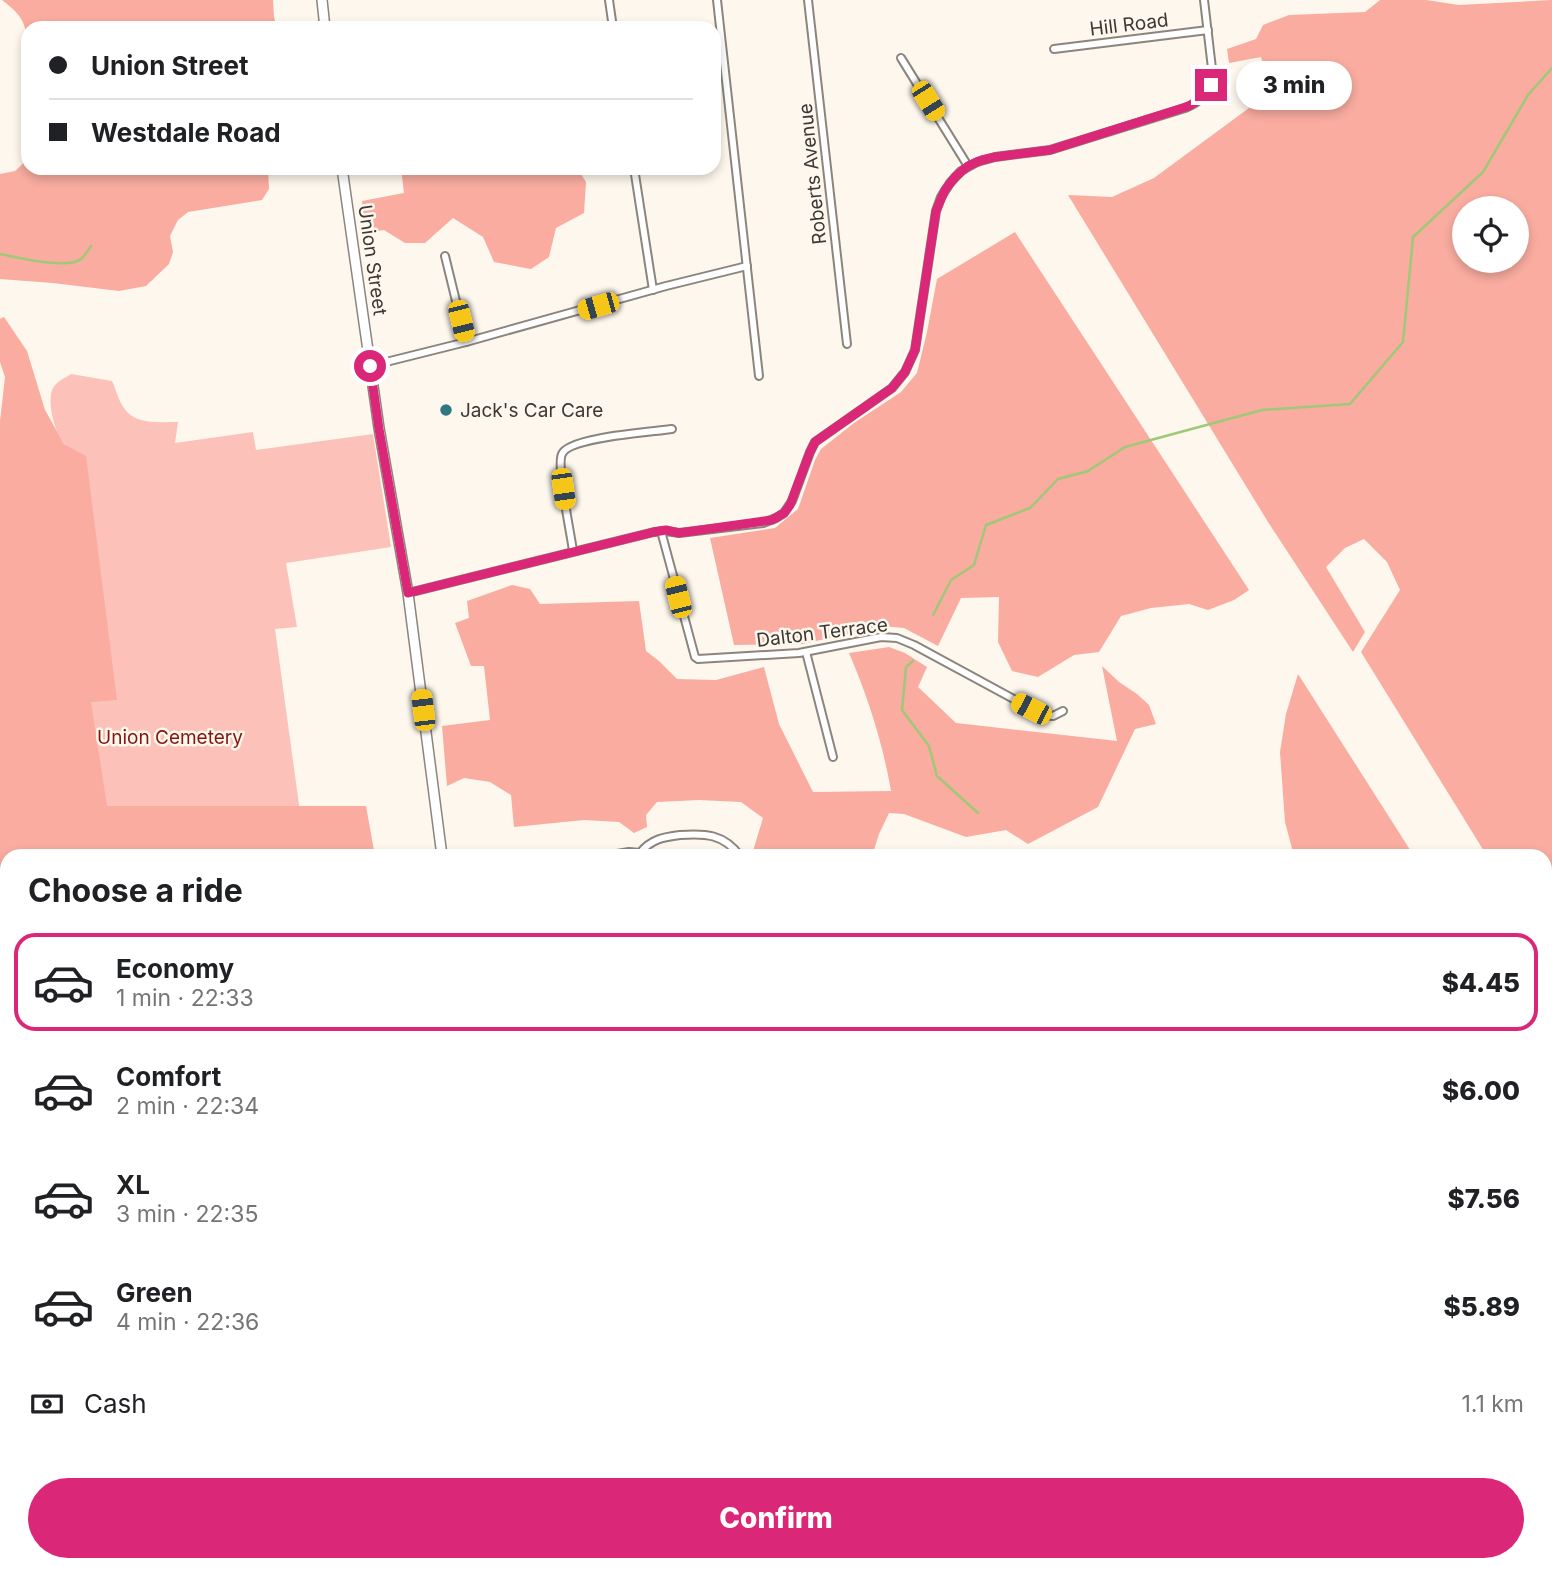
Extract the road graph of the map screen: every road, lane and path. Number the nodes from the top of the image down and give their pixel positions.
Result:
1 (322, 0) edge
2 (609, 0) edge
3 (717, 0) edge
4 (808, 0) edge
5 (1204, 0) edge
6 (324, 21) edge
7 (612, 21) edge
8 (719, 21) edge
9 (1208, 30) junction
10 (721, 35) edge
11 (1054, 49) dead end
12 (901, 58) dead end
13 (968, 166) junction
14 (343, 175) edge
15 (635, 175) edge
16 (445, 256) dead end
17 (747, 266) junction
18 (653, 290) junction
19 (466, 342) junction
20 (847, 344) dead end
21 (370, 366) junction
22 (759, 376) dead end
23 (672, 429) dead end
24 (661, 531) junction
25 (573, 551) junction
26 (408, 593) junction
27 (806, 652) junction
28 (1063, 711) dead end
29 (833, 757) dead end
30 (441, 849) edge
31 (645, 849) edge
32 (734, 849) edge

1 - 6 main road
2 - 7 street
3 - 8 street
4 - 20 street, Roberts Avenue
5 - 9 street
9 - 11 street, Hill Road
9 - 13 street
10 - 17 street
12 - 13 street
13 - 24 street
14 - 21 main road, Union Street
15 - 18 street
16 - 19 street
17 - 18 street
17 - 22 street
18 - 19 street
19 - 21 street
21 - 26 main road, Union Street
23 - 25 street
24 - 25 street
24 - 27 street, Dalton Terrace
25 - 26 street
26 - 30 main road, Union Street
27 - 28 street, Dalton Terrace
27 - 29 street
31 - 32 street

